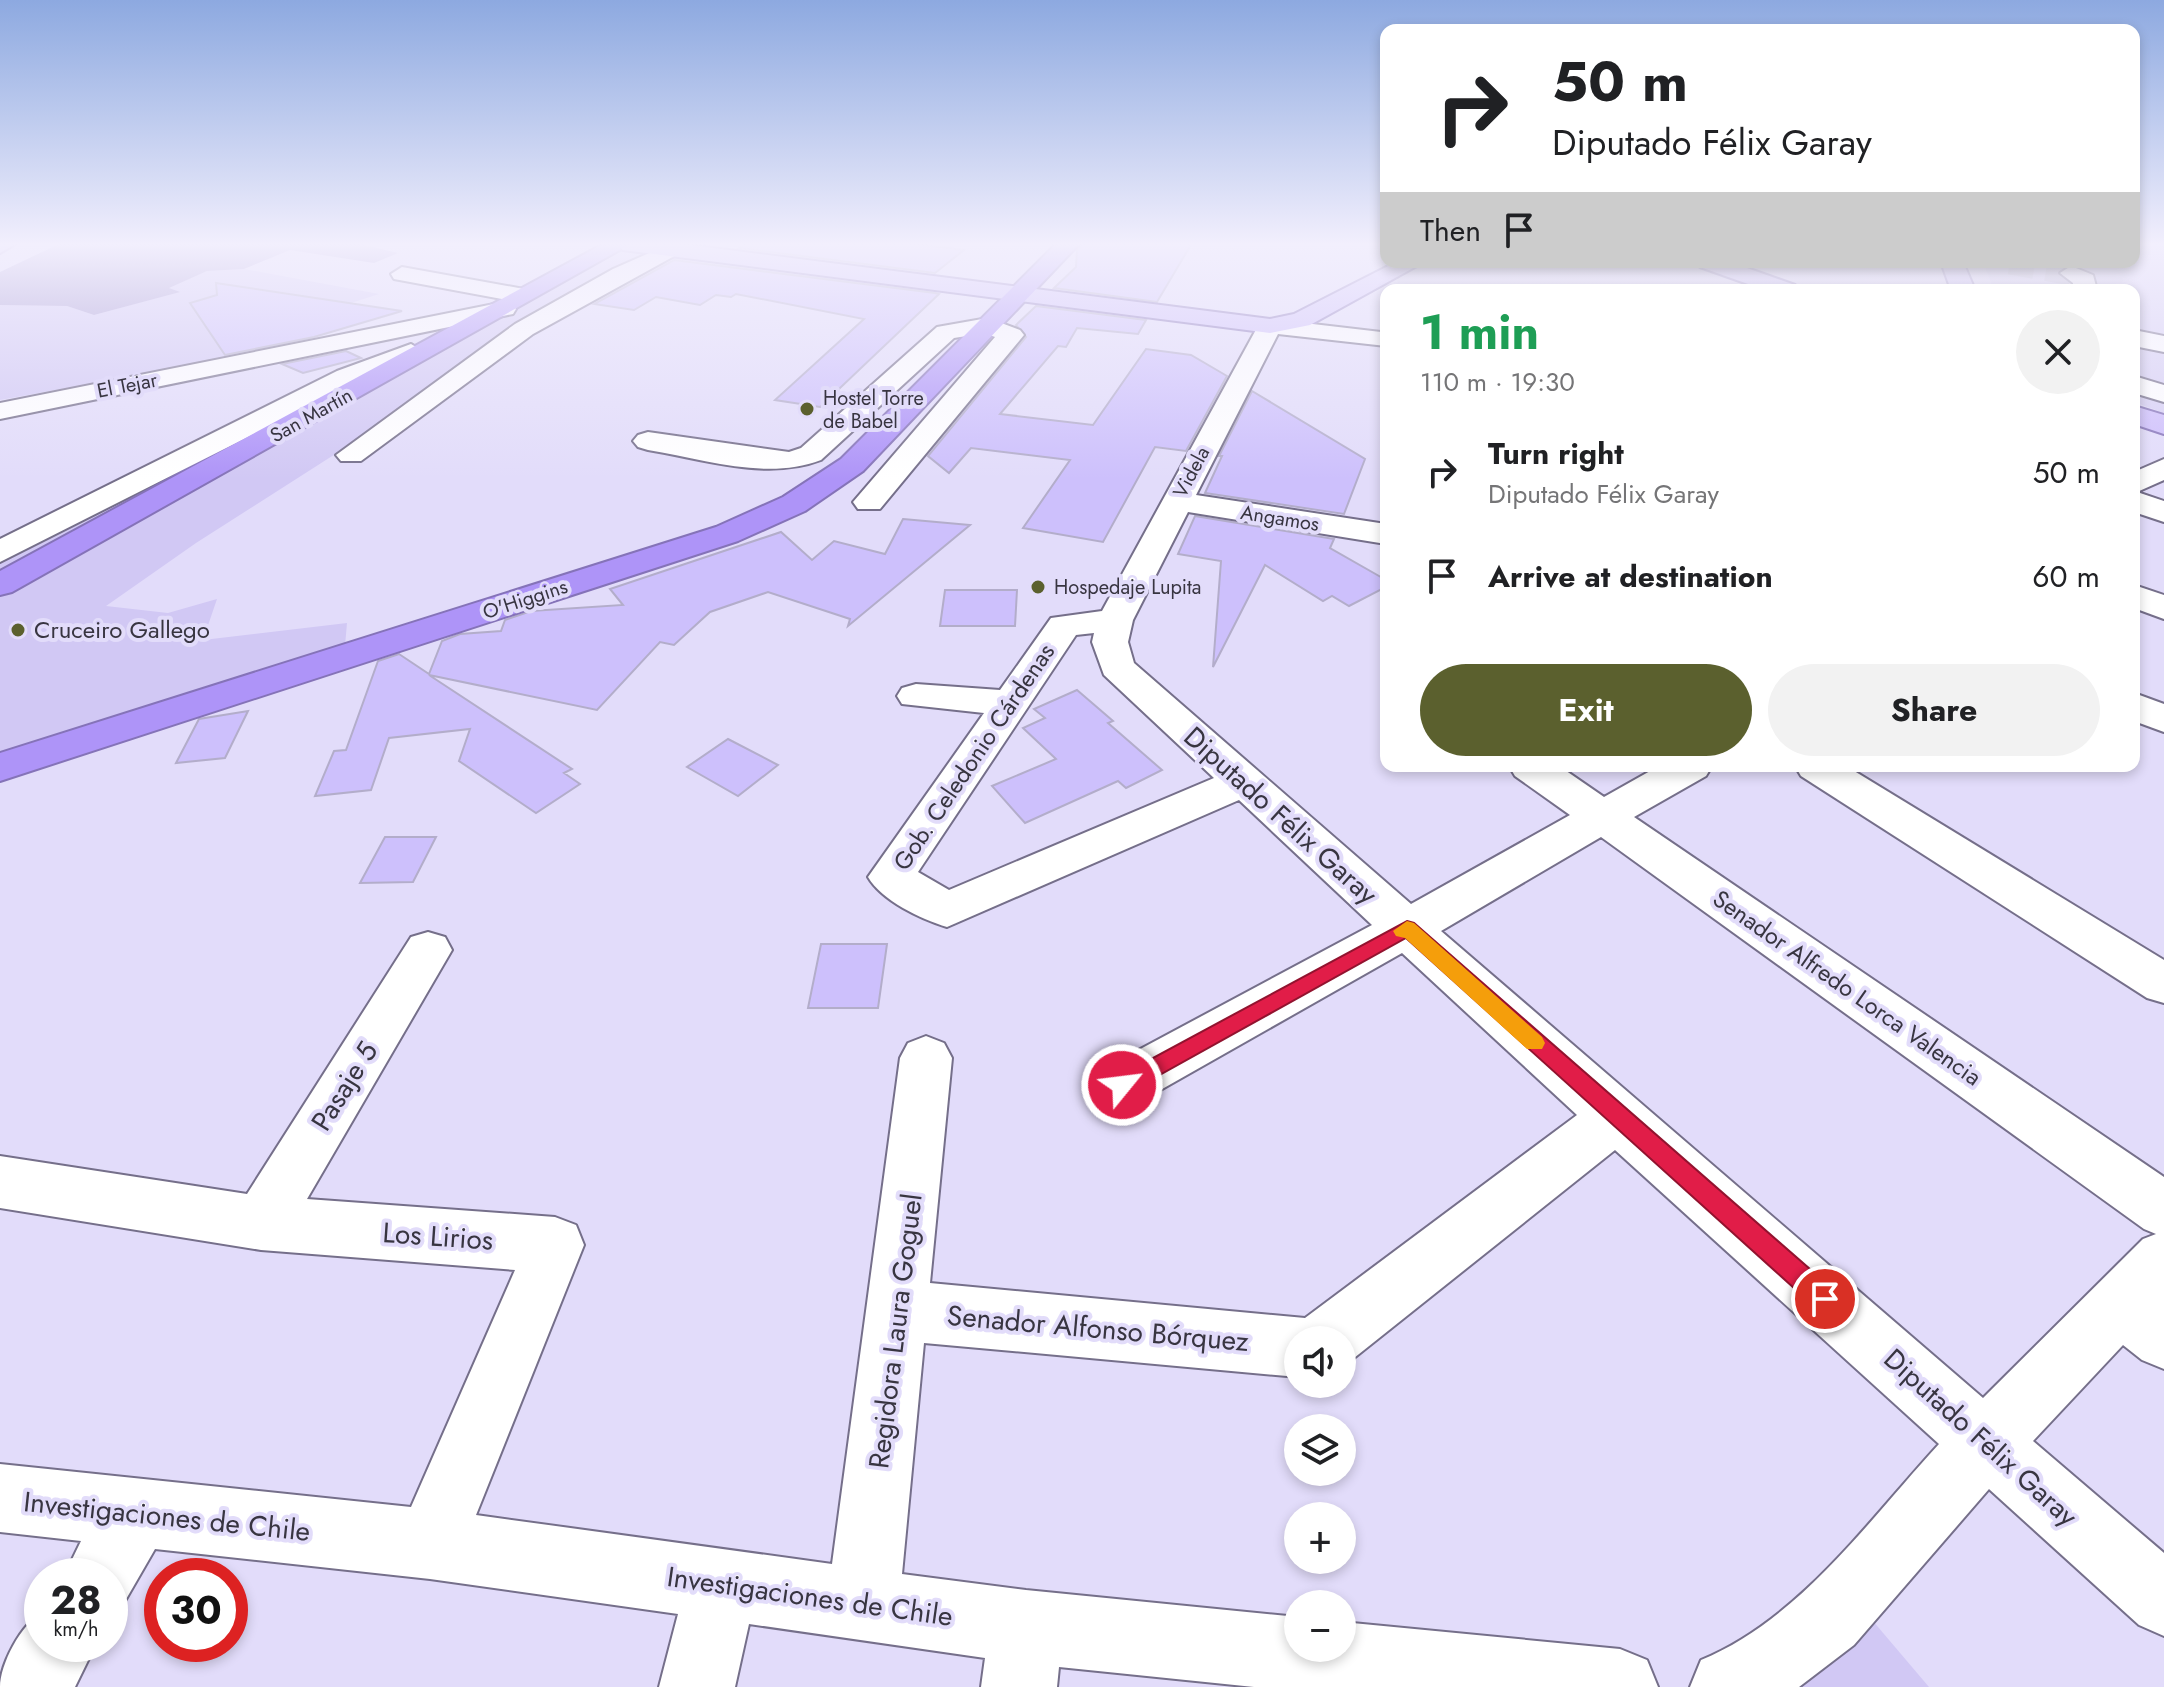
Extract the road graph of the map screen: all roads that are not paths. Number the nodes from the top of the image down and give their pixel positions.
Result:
1 (431, 322) edge
2 (477, 322) edge
3 (540, 322) edge
4 (991, 322) edge
5 (1237, 322) edge
6 (1292, 322) edge
7 (1348, 322) edge
8 (988, 325) junction
9 (1270, 326) junction
10 (1380, 339) edge
11 (2140, 339) edge
12 (1380, 340) edge
13 (348, 341) junction
14 (2164, 344) edge
15 (417, 353) junction
16 (2140, 386) edge
17 (2164, 394) edge
18 (0, 411) edge
19 (2140, 416) edge
20 (2164, 425) edge
21 (648, 441) dead end
22 (351, 455) dead end
23 (2164, 468) edge
24 (2140, 481) edge
25 (1175, 501) junction
26 (869, 502) dead end
27 (2140, 503) edge
28 (2164, 512) edge
29 (1380, 533) edge
30 (0, 552) edge
31 (0, 585) edge
32 (2140, 598) edge
33 (2164, 608) edge
34 (1115, 620) junction
35 (916, 696) dead end
36 (1011, 703) junction
37 (2140, 708) edge
38 (2164, 720) edge
39 (0, 767) edge
40 (1538, 772) edge
41 (1680, 772) edge
42 (1826, 772) edge
43 (1243, 782) junction
44 (1600, 816) junction
45 (1407, 928) junction
46 (428, 950) dead end
47 (2164, 984) edge
48 (926, 1058) dead end
49 (1122, 1085) dead end
50 (1616, 1117) junction
51 (0, 1182) edge
52 (2164, 1210) edge
53 (261, 1223) junction
54 (2164, 1259) edge
55 (897, 1310) junction
56 (2142, 1321) edge
57 (1345, 1326) edge
58 (1284, 1345) edge
59 (1987, 1441) junction
60 (0, 1498) edge
61 (138, 1513) junction
62 (430, 1544) junction
63 (111, 1558) edge
64 (722, 1583) junction
65 (2164, 1600) edge
66 (863, 1603) junction
67 (1023, 1657) edge
68 (48, 1662) edge
69 (1465, 1679) edge
70 (33, 1687) edge
71 (697, 1687) edge
72 (1620, 1687) edge
73 (1728, 1687) edge

1 - 13 street, El Tejar
2 - 15 highway, San Martín
3 - 22 street
4 - 8 highway, O'Higgins
5 - 9 main road
6 - 9 main road
7 - 10 street
8 - 21 street
8 - 26 street
8 - 39 highway, O'Higgins
9 - 12 street
9 - 25 street, Videla
11 - 14 street
13 - 15 street, El Tejar
13 - 18 street, El Tejar
15 - 30 street, San Martín
15 - 31 highway, San Martín
16 - 17 street
19 - 20 main road
23 - 24 street
25 - 29 street, Angamos
25 - 34 street, Videla
27 - 28 street
32 - 33 street
34 - 36 street, Gob. Celedonio Cárdenas
34 - 43 street, Diputado Félix Garay
35 - 36 street
36 - 43 street, Gob. Celedonio Cárdenas
37 - 38 street
40 - 44 street, Senador Alfredo Lorca Valencia
41 - 44 street
42 - 47 street
43 - 45 street, Diputado Félix Garay
44 - 45 street
44 - 52 street, Senador Alfredo Lorca Valencia
45 - 49 street
45 - 50 street, Diputado Félix Garay
46 - 53 street, Pasaje 5
48 - 55 street, Regidora Laura Goguel
50 - 57 street
50 - 59 street, Diputado Félix Garay
51 - 53 street, Los Lirios
53 - 62 street, Los Lirios
54 - 56 street
55 - 58 street, Senador Alfonso Bórquez
55 - 66 street, Regidora Laura Goguel
56 - 59 street
59 - 65 street, Diputado Félix Garay
59 - 73 street
60 - 61 street, Investigaciones de Chile
61 - 62 street, Investigaciones de Chile
61 - 63 street
62 - 64 street, Investigaciones de Chile
64 - 66 street, Investigaciones de Chile
64 - 71 street
66 - 67 street, Investigaciones de Chile
67 - 69 street, Investigaciones de Chile
68 - 70 street
69 - 72 street, Investigaciones de Chile

